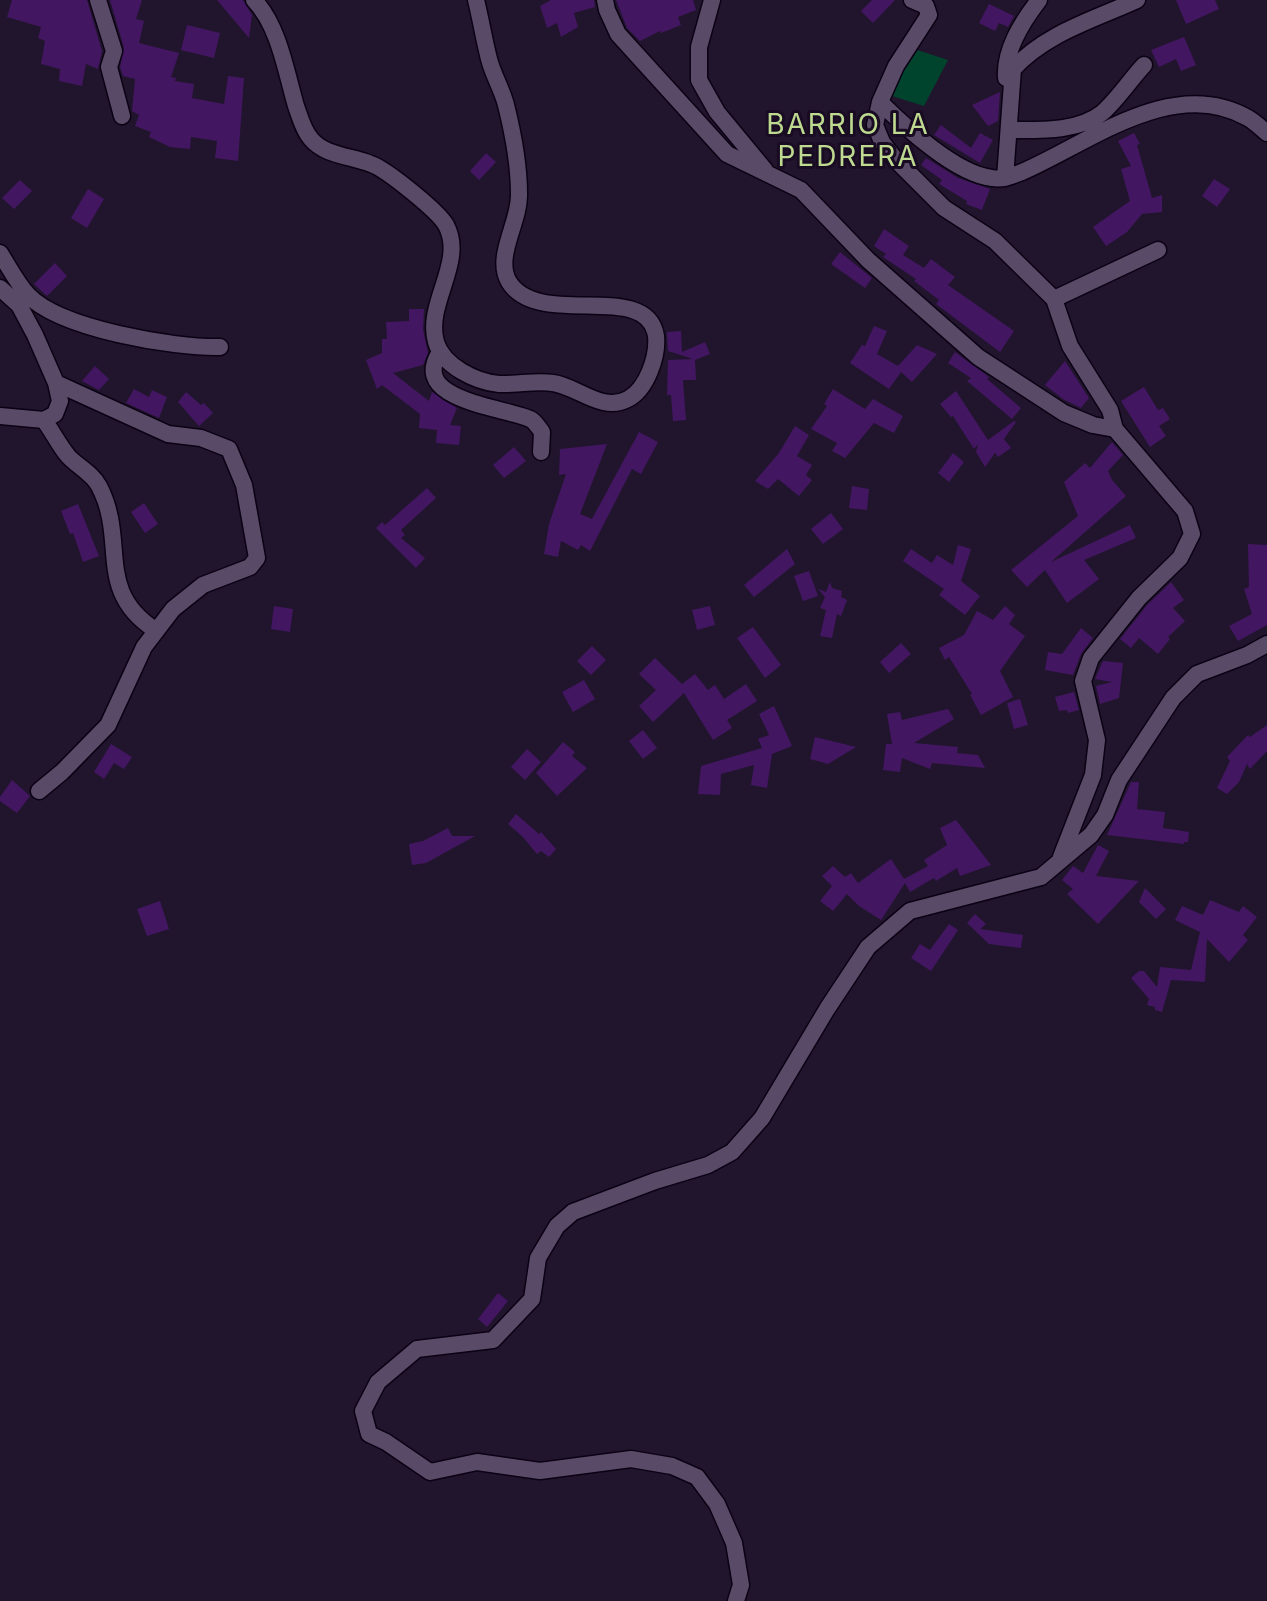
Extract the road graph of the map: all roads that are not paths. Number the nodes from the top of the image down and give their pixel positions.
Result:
1 (98, 0) edge
2 (254, 0) edge
3 (476, 0) edge
4 (605, 0) edge
5 (712, 0) edge
6 (912, 0) edge
7 (1039, 0) edge
8 (1137, 0) edge
9 (1144, 65) dead end
10 (1011, 91) junction
11 (880, 102) junction
12 (122, 116) dead end
13 (1010, 130) junction
14 (1267, 133) edge
15 (768, 174) junction
16 (1005, 178) junction
17 (1158, 250) dead end
18 (0, 253) edge
19 (0, 288) edge
20 (1054, 299) junction
21 (220, 347) dead end
22 (440, 352) junction
23 (56, 383) junction
24 (0, 416) edge
25 (44, 420) junction
26 (1115, 429) junction
27 (541, 452) dead end
28 (155, 630) junction
29 (1267, 644) edge
30 (39, 791) dead end
31 (1059, 862) junction
32 (736, 1601) edge

1 - 12 street
2 - 22 street
3 - 22 street
4 - 15 street
5 - 15 street
6 - 11 street
7 - 10 street
8 - 10 street
9 - 13 street
10 - 13 street
11 - 16 street
11 - 20 street
13 - 16 street
14 - 16 street
15 - 26 street
17 - 20 street
18 - 21 street
19 - 23 street
20 - 26 street
22 - 27 street
23 - 25 street
23 - 28 street
24 - 25 street
25 - 28 street
26 - 31 street
28 - 30 street
29 - 31 street
31 - 32 street

